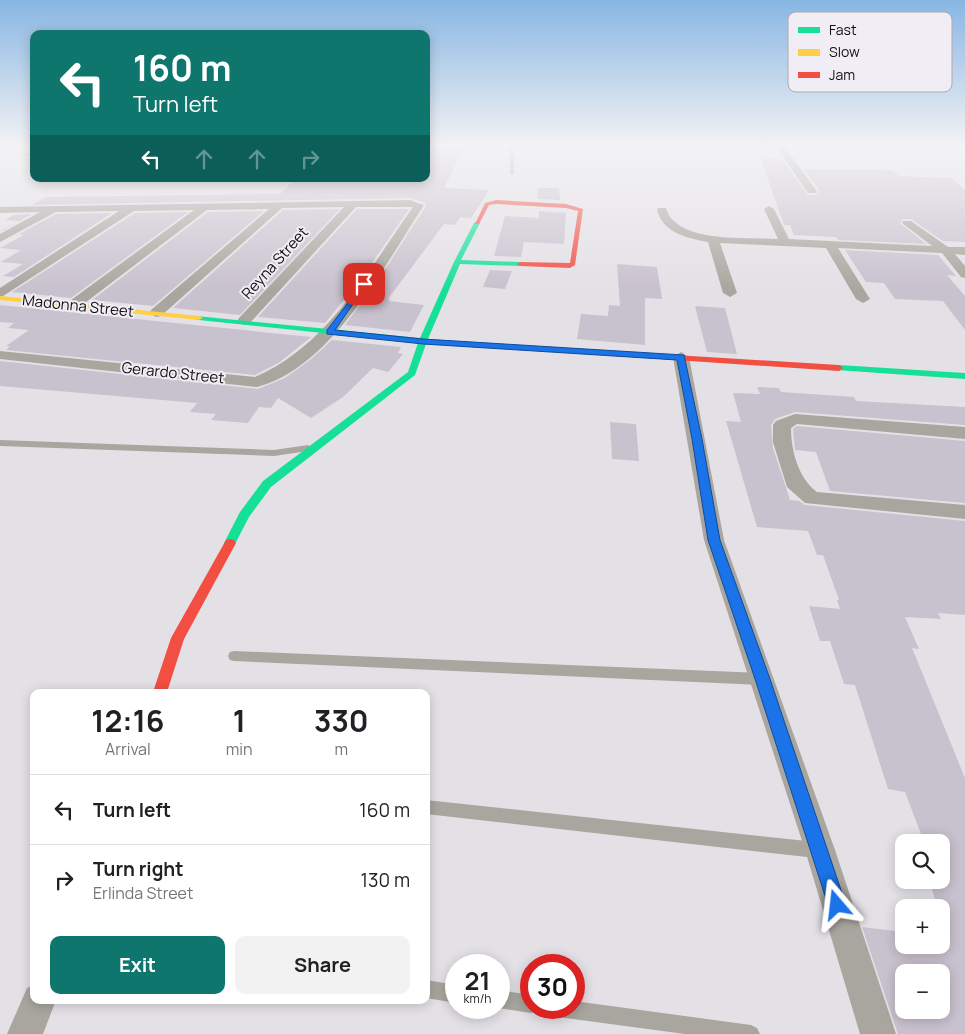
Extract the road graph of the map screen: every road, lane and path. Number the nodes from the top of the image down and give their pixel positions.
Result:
1 (427, 193) dead end
2 (413, 203) junction
3 (1, 204) edge
4 (352, 205) junction
5 (278, 206) junction
6 (204, 207) junction
7 (131, 208) junction
8 (768, 209) dead end
9 (53, 210) junction
10 (662, 210) dead end
11 (907, 223) dead end
12 (0, 239) edge
13 (713, 239) junction
14 (785, 242) junction
15 (829, 244) junction
16 (944, 250) junction
17 (965, 251) edge
18 (457, 262) junction
19 (965, 274) edge
20 (730, 293) dead end
21 (0, 294) edge
22 (0, 298) edge
23 (863, 299) dead end
24 (72, 306) junction
25 (156, 313) junction
26 (244, 321) junction
27 (330, 332) junction
28 (423, 341) junction
29 (0, 355) edge
30 (680, 357) junction
31 (965, 376) edge
32 (965, 433) edge
33 (0, 444) edge
34 (319, 447) junction
35 (965, 512) edge
36 (234, 656) dead end
37 (762, 679) junction
38 (161, 689) edge
39 (430, 807) edge
40 (820, 850) junction
41 (430, 990) edge
42 (445, 992) edge
43 (37, 1004) edge
44 (585, 1012) edge
45 (25, 1034) edge
46 (751, 1034) edge
47 (878, 1034) edge

1 - 2 street
2 - 4 street
2 - 27 street, Gerardo Street
3 - 9 street
4 - 5 street
4 - 26 street, Reyna Street
5 - 6 street
5 - 25 street
6 - 7 street
6 - 24 street
7 - 9 street
7 - 21 street
8 - 14 street
9 - 12 street
10 - 13 street
11 - 16 street
13 - 14 street
13 - 20 street
14 - 15 street
15 - 16 street
15 - 23 street
16 - 17 street
16 - 19 street
18 - 18 street
18 - 28 street
22 - 24 street, Madonna Street
24 - 25 street, Madonna Street
25 - 26 street, Madonna Street
26 - 27 street, Madonna Street
27 - 28 street, Madonna Street
27 - 29 street, Gerardo Street
28 - 30 street, Madonna Street
28 - 34 street
30 - 31 street, Madonna Street
30 - 37 street
32 - 35 street
33 - 34 lane
34 - 38 street
36 - 37 lane
37 - 40 street
39 - 40 lane
40 - 47 street
41 - 42 lane
43 - 45 street
44 - 46 lane

